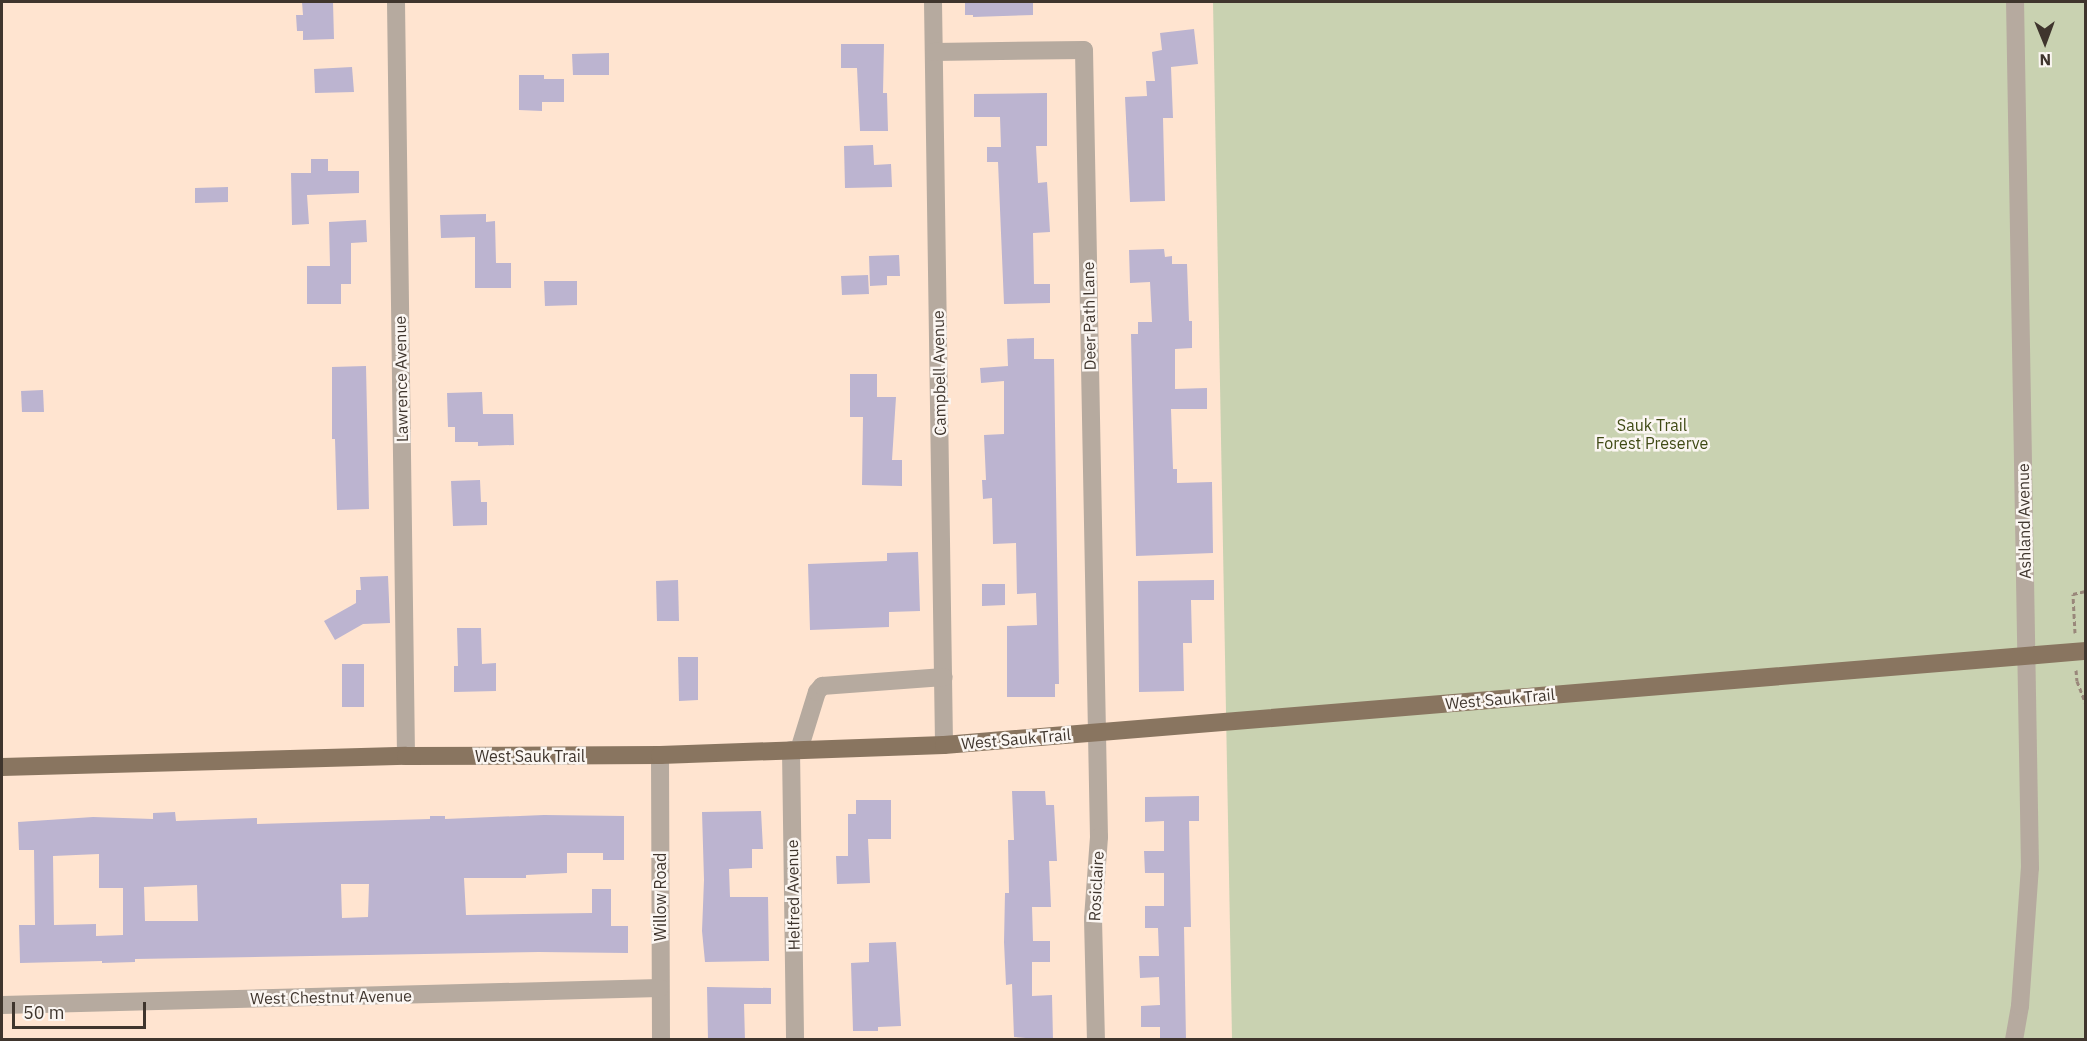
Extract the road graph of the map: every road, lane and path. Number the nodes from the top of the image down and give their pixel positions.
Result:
1 (396, 2) edge
2 (933, 2) edge
3 (2015, 2) edge
4 (934, 52) junction
5 (2085, 591) edge
6 (2074, 623) dead end
7 (2085, 651) edge
8 (2027, 656) junction
9 (944, 678) junction
10 (2077, 681) dead end
11 (2085, 705) edge
12 (1097, 732) junction
13 (944, 746) junction
14 (795, 750) junction
15 (660, 755) junction
16 (406, 756) junction
17 (2, 767) edge
18 (660, 988) junction
19 (2, 1005) edge
20 (661, 1040) edge
21 (795, 1040) edge
22 (1096, 1040) edge
23 (2014, 1040) edge

1 - 16 street, Lawrence Avenue
2 - 4 street, Campbell Avenue
3 - 8 street, Ashland Avenue
4 - 9 street, Campbell Avenue
4 - 12 street, Deer Path Lane
5 - 6 path
7 - 8 main road, West Sauk Trail
8 - 12 main road, West Sauk Trail
8 - 23 street, Ashland Avenue
9 - 13 street, Campbell Avenue
9 - 14 street, Helfred Avenue
10 - 11 path
12 - 13 main road, West Sauk Trail
12 - 22 street, Rosiclaire
13 - 14 main road, West Sauk Trail
14 - 15 main road, West Sauk Trail
14 - 21 street, Helfred Avenue
15 - 16 main road, West Sauk Trail
15 - 18 street, Willow Road
16 - 17 main road, West Sauk Trail
18 - 19 street, West Chestnut Avenue
18 - 20 street, Willow Road

